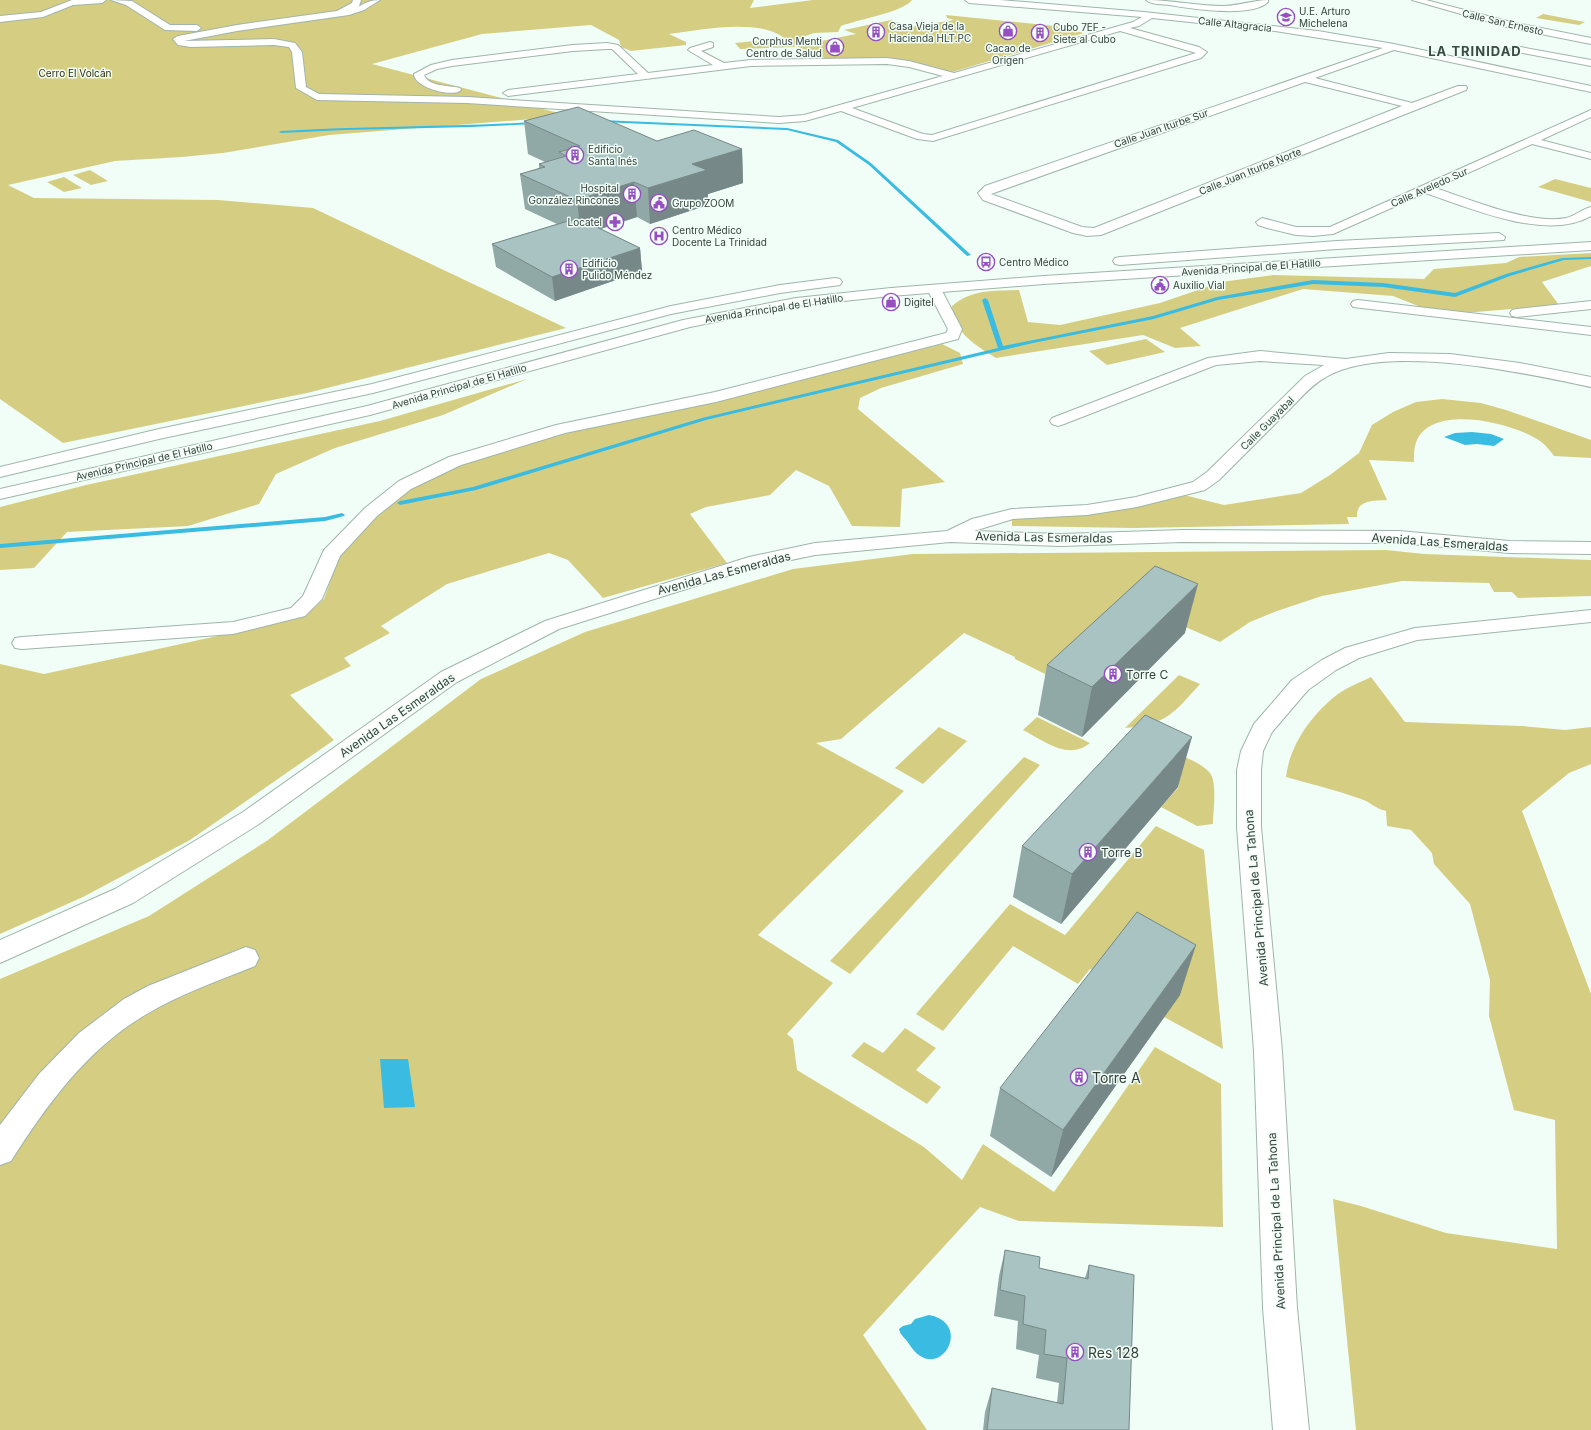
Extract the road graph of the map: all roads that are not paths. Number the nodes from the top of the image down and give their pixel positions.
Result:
1 (102, 0) edge
2 (115, 0) edge
3 (357, 0) edge
4 (376, 0) edge
5 (969, 0) edge
6 (1150, 0) edge
7 (1264, 0) edge
8 (1416, 0) edge
9 (984, 1) edge
10 (339, 13) junction
11 (1149, 16) junction
12 (0, 19) edge
13 (237, 28) junction
14 (1118, 28) junction
15 (1541, 32) junction
16 (1591, 41) edge
17 (281, 43) junction
18 (710, 45) dead end
19 (1394, 47) junction
20 (262, 51) dead end
21 (1497, 59) dead end
22 (1591, 63) edge
23 (722, 66) junction
24 (1485, 66) junction
25 (952, 75) junction
26 (646, 76) junction
27 (1303, 78) junction
28 (1462, 88) dead end
29 (1591, 90) edge
30 (1413, 106) junction
31 (839, 107) junction
32 (1591, 113) edge
33 (1530, 140) junction
34 (1591, 156) edge
35 (1425, 189) junction
36 (1591, 211) edge
37 (1037, 215) joint
38 (1262, 222) dead end
39 (1591, 234) edge
40 (1545, 235) dead end
41 (1515, 236) dead end
42 (1591, 246) edge
43 (1107, 262) dead end
44 (846, 281) dead end
45 (932, 289) junction
46 (1358, 304) dead end
47 (1591, 305) edge
48 (1474, 318) junction
49 (1591, 330) edge
50 (1348, 363) junction
51 (1591, 382) edge
52 (1058, 421) dead end
53 (0, 472) edge
54 (0, 494) edge
55 (950, 536) junction
56 (1591, 548) edge
57 (1591, 616) edge
58 (22, 643) dead end
59 (0, 952) edge
60 (246, 958) dead end
61 (0, 1151) edge
62 (1291, 1430) edge

1 - 12 street
2 - 13 street
3 - 10 street
4 - 10 street
5 - 9 street, Calle Altagracia
6 - 7 street
8 - 15 street, Calle San Ernesto
9 - 11 street, Calle Altagracia
10 - 13 street
11 - 14 street
11 - 19 street, Calle Altagracia
13 - 17 street
14 - 25 street
14 - 31 street
15 - 16 street, Calle San Ernesto
15 - 22 street
17 - 20 street
17 - 31 street
18 - 23 street
19 - 24 street, Calle Altagracia
19 - 27 street, Calle Juan Iturbe Sur
21 - 24 street
23 - 25 street
23 - 26 street
24 - 29 street, Calle Altagracia
25 - 31 street
26 - 26 street
27 - 30 street
27 - 37 street, Calle Juan Iturbe Sur
28 - 30 street, Calle Juan Iturbe Norte
30 - 37 street, Calle Juan Iturbe Norte
32 - 33 street, Calle Aveledo Sur
33 - 34 street
33 - 35 street, Calle Aveledo Sur
35 - 36 street
35 - 38 street, Calle Aveledo Sur
39 - 40 street
41 - 43 street, Avenida Principal de El Hatillo
42 - 45 street, Avenida Principal de El Hatillo
44 - 53 street, Avenida Principal de El Hatillo
45 - 54 street, Avenida Principal de El Hatillo
45 - 58 street
46 - 48 street
47 - 48 street
48 - 49 street
50 - 51 street, Calle Guayabal
50 - 52 street
50 - 55 street, Calle Guayabal
55 - 56 street, Avenida Las Esmeraldas
55 - 59 street, Avenida Las Esmeraldas
57 - 62 street, Avenida Principal de La Tahona
60 - 61 street

